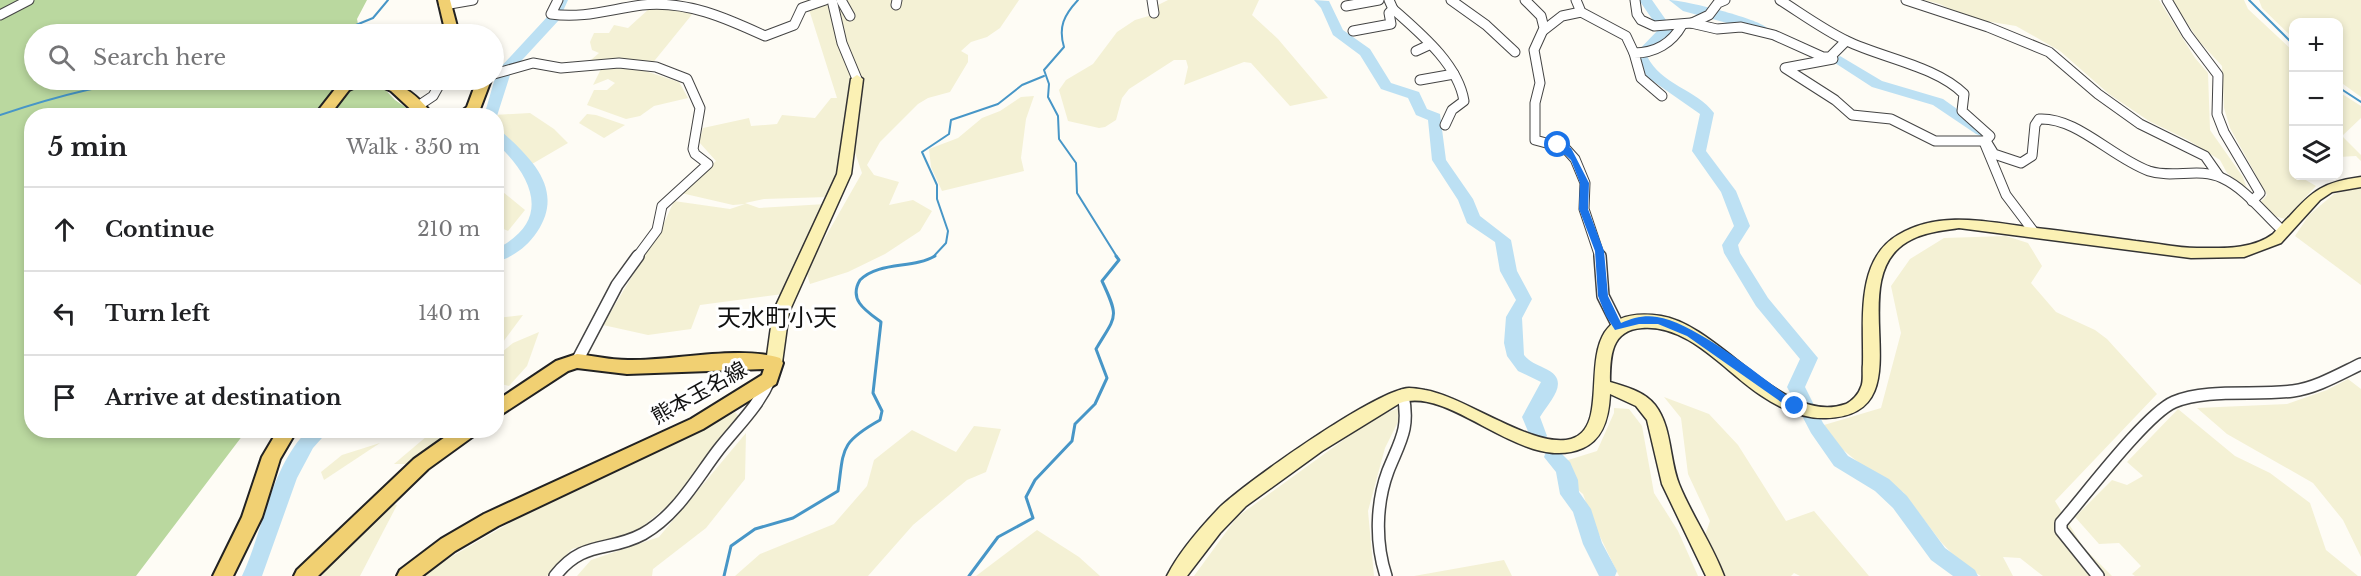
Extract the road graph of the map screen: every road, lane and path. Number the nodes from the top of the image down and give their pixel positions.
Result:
1 (29, 0) edge
2 (473, 0) edge
3 (558, 0) edge
4 (825, 0) edge
5 (832, 0) edge
6 (841, 0) edge
7 (1152, 0) edge
8 (1379, 0) edge
9 (1389, 0) edge
10 (1451, 0) edge
11 (1525, 0) edge
12 (1576, 0) edge
13 (1635, 0) edge
14 (1725, 0) edge
15 (1780, 0) edge
16 (1906, 0) edge
17 (2167, 0) edge
18 (444, 2) edge
19 (653, 2) edge
20 (1346, 6) dead end
21 (1393, 9) junction
22 (1581, 12) junction
23 (1154, 13) dead end
24 (0, 15) edge
25 (850, 16) dead end
26 (450, 24) edge
27 (1686, 24) junction
28 (1544, 30) junction
29 (1353, 31) dead end
30 (1846, 41) junction
31 (1429, 45) junction
32 (1416, 51) dead end
33 (1515, 52) dead end
34 (1639, 54) junction
35 (1830, 57) junction
36 (504, 72) edge
37 (1454, 74) junction
38 (857, 79) joint
39 (1420, 80) dead end
40 (342, 90) edge
41 (398, 90) edge
42 (438, 90) edge
43 (480, 90) edge
44 (1662, 96) dead end
45 (327, 108) edge
46 (419, 108) edge
47 (424, 108) edge
48 (473, 108) edge
49 (1445, 125) dead end
50 (1986, 141) junction
51 (2219, 176) junction
52 (2361, 182) edge
53 (2252, 201) junction
54 (2034, 232) junction
55 (2284, 232) junction
56 (1619, 328) junction
57 (577, 361) junction
58 (2361, 364) edge
59 (772, 371) junction
60 (1603, 386) junction
61 (1403, 395) junction
62 (504, 405) edge
63 (283, 438) edge
64 (458, 438) edge
65 (223, 576) edge
66 (304, 576) edge
67 (407, 576) edge
68 (555, 576) edge
69 (1176, 576) edge
70 (1386, 576) edge
71 (1715, 576) edge
72 (2098, 576) edge

1 - 24 street
2 - 18 street
3 - 19 street
4 - 19 street
5 - 38 street
6 - 25 street
7 - 23 street
8 - 20 street
9 - 21 street
10 - 33 street
11 - 28 street
12 - 22 street
13 - 27 street
14 - 27 street
15 - 30 street
16 - 51 street
17 - 53 street
18 - 26 main road
21 - 29 street
21 - 31 street
22 - 28 street
22 - 34 street
27 - 34 street
27 - 35 street
28 - 56 street
30 - 35 street
30 - 50 street
31 - 32 street
31 - 37 street
34 - 44 street
35 - 50 street
36 - 57 street
37 - 39 street
37 - 49 street
38 - 59 street
40 - 45 main road
41 - 46 main road
42 - 47 street
43 - 48 main road
50 - 51 street
50 - 54 street
51 - 53 street
52 - 55 street
53 - 55 street
54 - 55 street
54 - 56 street
56 - 60 street
57 - 59 main road, 熊本玉名線
57 - 62 main road
58 - 72 street
59 - 67 main road, 熊本玉名線
59 - 68 street
60 - 61 street
60 - 71 street
61 - 69 street
61 - 70 street
63 - 65 main road
64 - 66 main road

